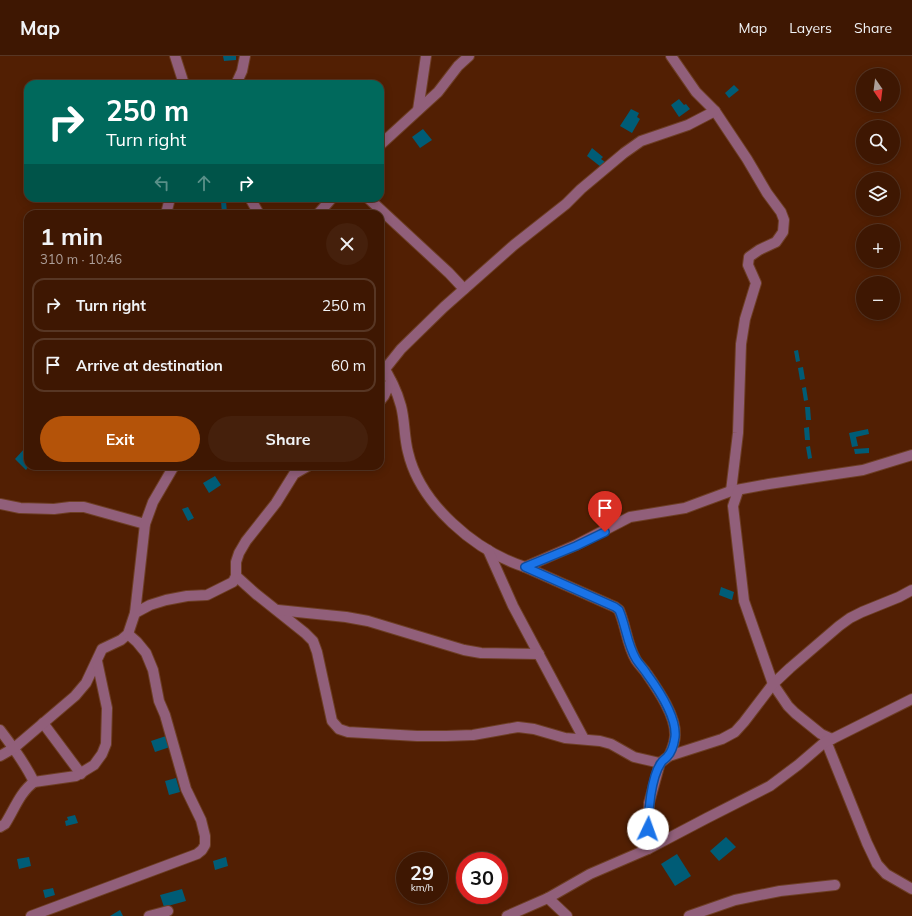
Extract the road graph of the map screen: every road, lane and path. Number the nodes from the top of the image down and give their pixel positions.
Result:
1 (175, 56) edge
2 (245, 56) edge
3 (426, 56) edge
4 (469, 56) edge
5 (671, 56) edge
6 (183, 80) edge
7 (238, 80) edge
8 (418, 110) junction
9 (715, 111) junction
10 (384, 141) edge
11 (328, 202) edge
12 (372, 202) edge
13 (322, 210) edge
14 (381, 210) edge
15 (384, 213) edge
16 (464, 289) junction
17 (384, 364) edge
18 (384, 369) edge
19 (391, 381) junction
20 (384, 396) edge
21 (912, 455) edge
22 (172, 470) edge
23 (301, 470) edge
24 (734, 491) junction
25 (0, 504) edge
26 (145, 524) junction
27 (488, 550) junction
28 (525, 567) junction
29 (236, 576) junction
30 (912, 590) edge
31 (278, 610) junction
32 (135, 613) junction
33 (128, 634) junction
34 (539, 654) junction
35 (97, 661) junction
36 (773, 684) junction
37 (912, 698) edge
38 (43, 723) junction
39 (0, 730) edge
40 (584, 739) junction
41 (829, 740) junction
42 (14, 748) junction
43 (0, 756) edge
44 (669, 756) junction
45 (660, 763) junction
46 (82, 774) junction
47 (34, 782) junction
48 (0, 827) edge
49 (648, 850) junction
50 (836, 884) dead end
51 (912, 889) edge
52 (548, 898) junction
53 (168, 911) dead end
54 (31, 916) edge
55 (149, 916) edge
56 (507, 916) edge
57 (567, 916) edge
58 (689, 916) edge

1 - 6 street
2 - 7 street
3 - 8 street
4 - 8 street
5 - 9 street
8 - 10 street
9 - 16 street
9 - 24 street
11 - 13 street
12 - 14 street
15 - 16 street
16 - 17 street
18 - 19 street
19 - 20 street
19 - 27 street
21 - 24 street
22 - 26 street
23 - 29 street
24 - 28 street
24 - 36 street
25 - 26 street
26 - 32 street
27 - 28 street
27 - 34 street
28 - 44 street
29 - 31 street
29 - 32 street
30 - 36 street
31 - 34 street
31 - 40 street
32 - 33 street
33 - 35 street
33 - 54 street
34 - 40 street
35 - 38 street
35 - 46 street
36 - 41 street
36 - 44 street
37 - 41 street
38 - 42 street
38 - 46 street
39 - 42 street
40 - 45 street
41 - 49 street
41 - 51 street
42 - 43 street
42 - 47 street
44 - 45 street
45 - 49 street
46 - 47 street
47 - 48 street
49 - 52 street
50 - 58 street
52 - 56 street
52 - 57 street
53 - 55 street

